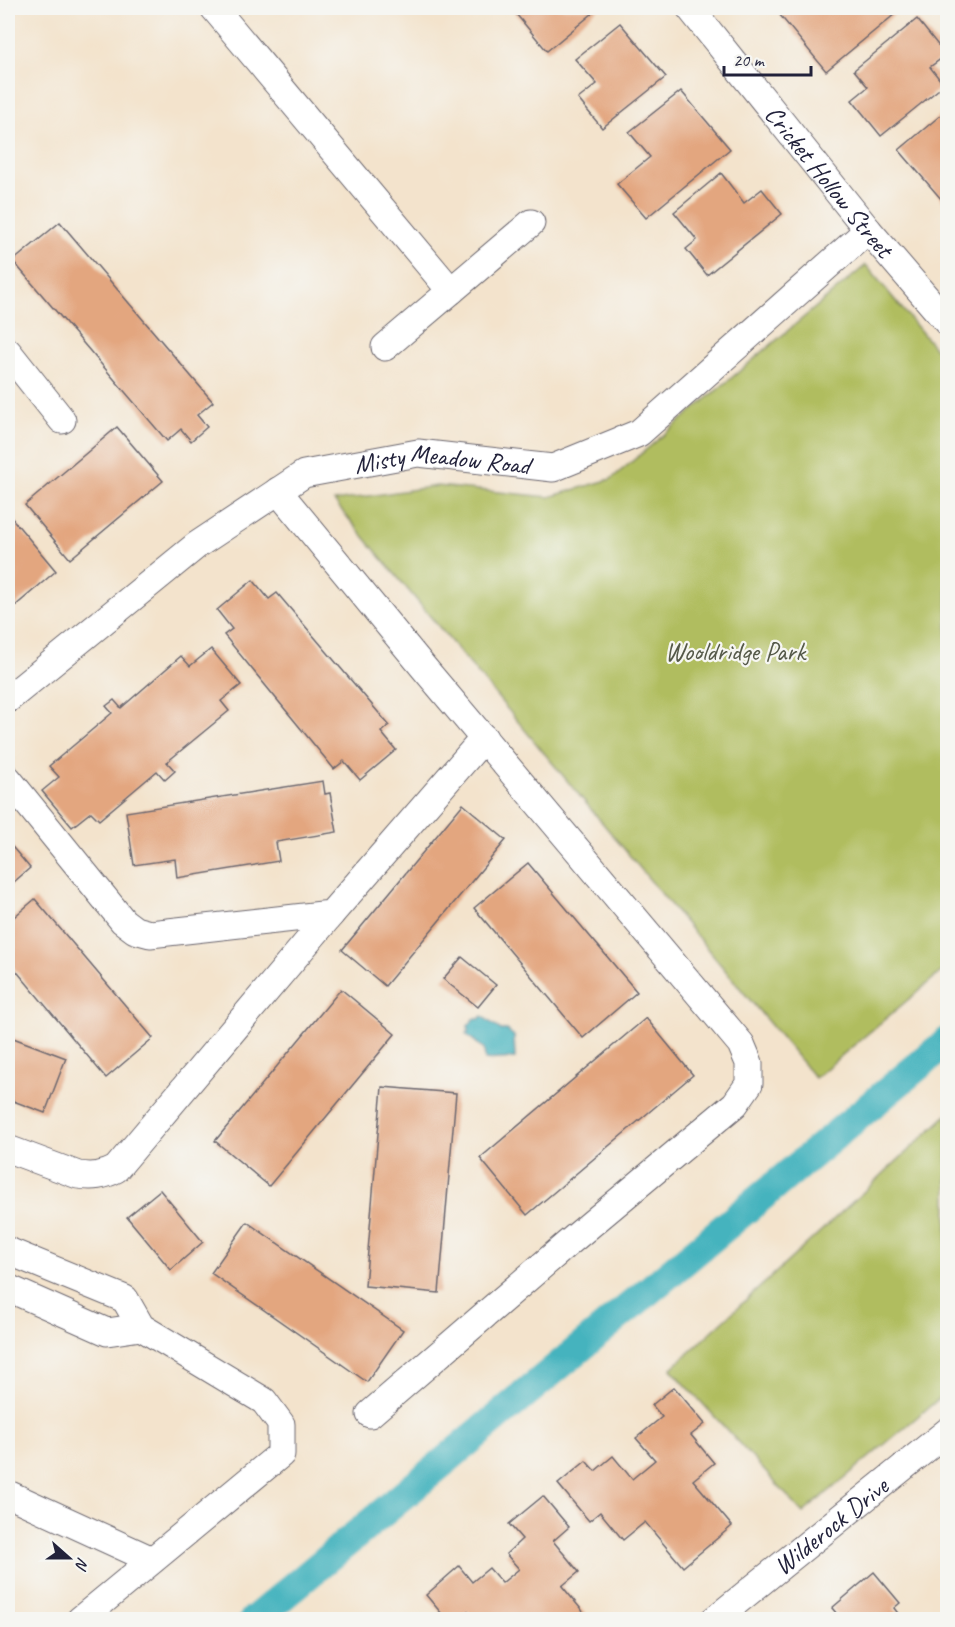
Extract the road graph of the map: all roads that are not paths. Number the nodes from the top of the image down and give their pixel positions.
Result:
1 (214, 8) edge
2 (690, 8) edge
3 (531, 223) dead end
4 (868, 230) junction
5 (451, 291) junction
6 (948, 323) edge
7 (385, 347) dead end
8 (8, 352) edge
9 (62, 420) dead end
10 (279, 492) junction
11 (8, 699) edge
12 (484, 738) junction
13 (8, 779) edge
14 (331, 914) junction
15 (8, 1149) edge
16 (8, 1251) edge
17 (8, 1288) edge
18 (141, 1327) junction
19 (370, 1414) dead end
20 (948, 1431) edge
21 (8, 1494) edge
22 (152, 1560) junction
23 (721, 1618) edge
24 (80, 1620) edge

1 - 5 street
2 - 4 street, Cricket Hollow Street
3 - 5 street
4 - 6 street, Cricket Hollow Street
4 - 10 street, Misty Meadow Road
5 - 7 street
8 - 9 street
10 - 11 street, Misty Meadow Road
10 - 12 street
12 - 14 street
12 - 19 street
13 - 14 street
14 - 15 street
16 - 18 street
17 - 18 street
18 - 22 street
20 - 23 street, Wilderock Drive
21 - 22 street
22 - 24 street

